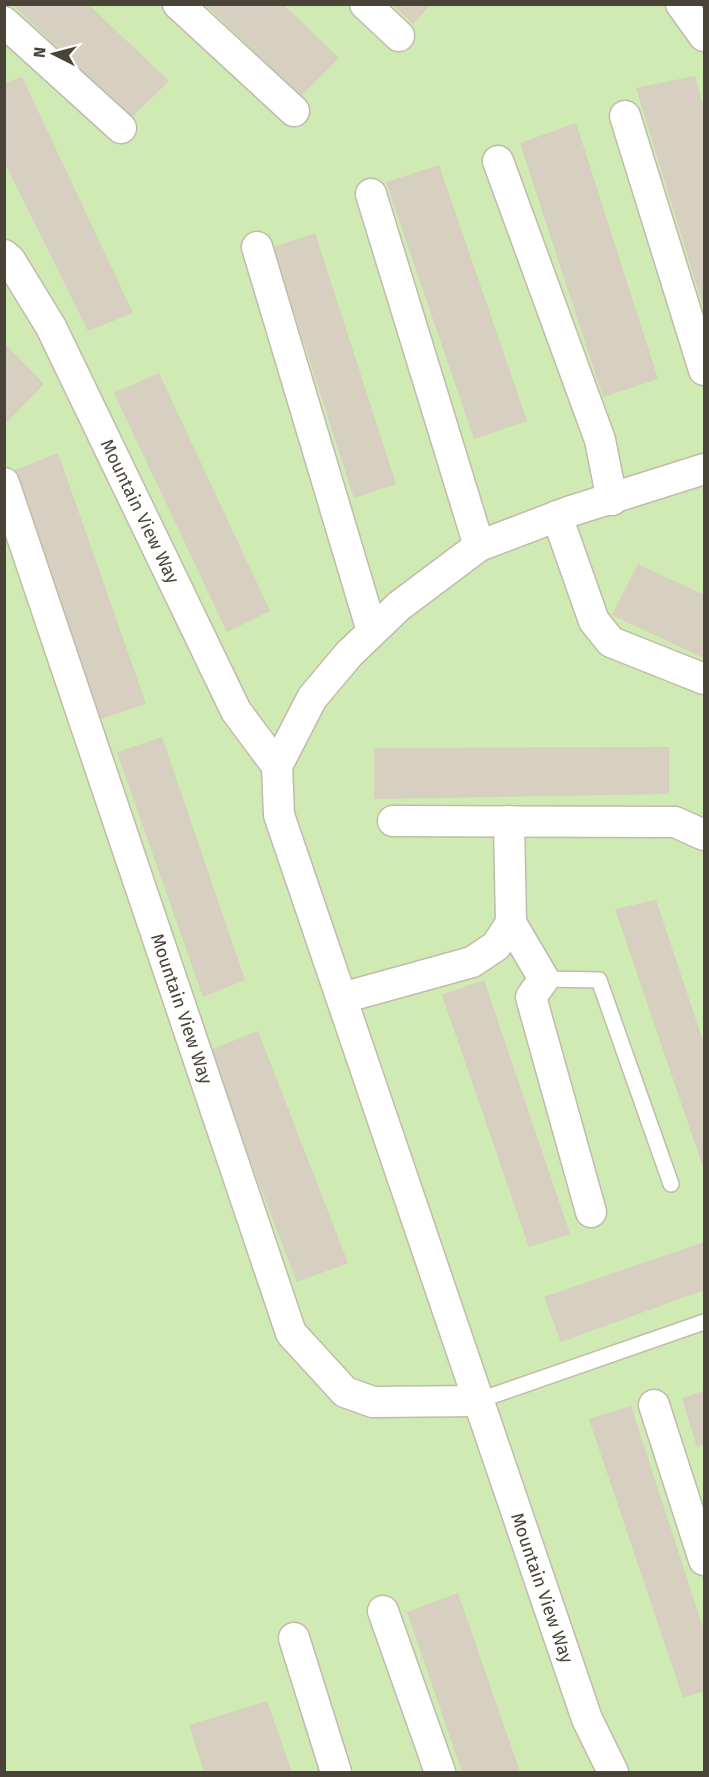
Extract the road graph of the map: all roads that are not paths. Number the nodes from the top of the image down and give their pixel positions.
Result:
1 (178, 4) edge
2 (365, 4) edge
3 (681, 4) edge
4 (4, 22) edge
5 (399, 36) dead end
6 (705, 36) edge
7 (294, 111) dead end
8 (625, 116) dead end
9 (122, 128) dead end
10 (498, 161) dead end
11 (371, 194) dead end
12 (257, 247) dead end
13 (4, 255) edge
14 (705, 370) edge
15 (705, 469) edge
16 (4, 483) edge
17 (612, 500) junction
18 (557, 516) junction
19 (478, 546) junction
20 (372, 632) junction
21 (705, 679) edge
22 (277, 766) junction
23 (393, 821) dead end
24 (509, 821) junction
25 (705, 835) edge
26 (512, 923) junction
27 (544, 979) junction
28 (342, 998) junction
29 (671, 1184) dead end
30 (591, 1212) dead end
31 (705, 1322) edge
32 (477, 1401) junction
33 (654, 1405) dead end
34 (692, 1480) edge
35 (705, 1560) edge
36 (383, 1611) dead end
37 (294, 1638) dead end
38 (336, 1773) edge
39 (440, 1773) edge
40 (613, 1773) edge

1 - 7 street
2 - 5 street
3 - 6 street
4 - 9 street
8 - 14 street
10 - 17 street
11 - 19 street
12 - 20 street
13 - 22 street, Mountain View Way
15 - 17 street, Mountain View Way
16 - 32 street, Mountain View Way
17 - 18 street, Mountain View Way
18 - 19 street, Mountain View Way
18 - 21 street
19 - 20 street, Mountain View Way
20 - 22 street, Mountain View Way
22 - 28 street, Mountain View Way
23 - 24 street
24 - 25 street
24 - 26 street
26 - 27 street
26 - 28 street
27 - 29 lane
27 - 30 street
28 - 32 street, Mountain View Way
31 - 32 lane, Mountain View Way
32 - 40 street, Mountain View Way
33 - 34 street
34 - 35 street
36 - 39 street
37 - 38 street

